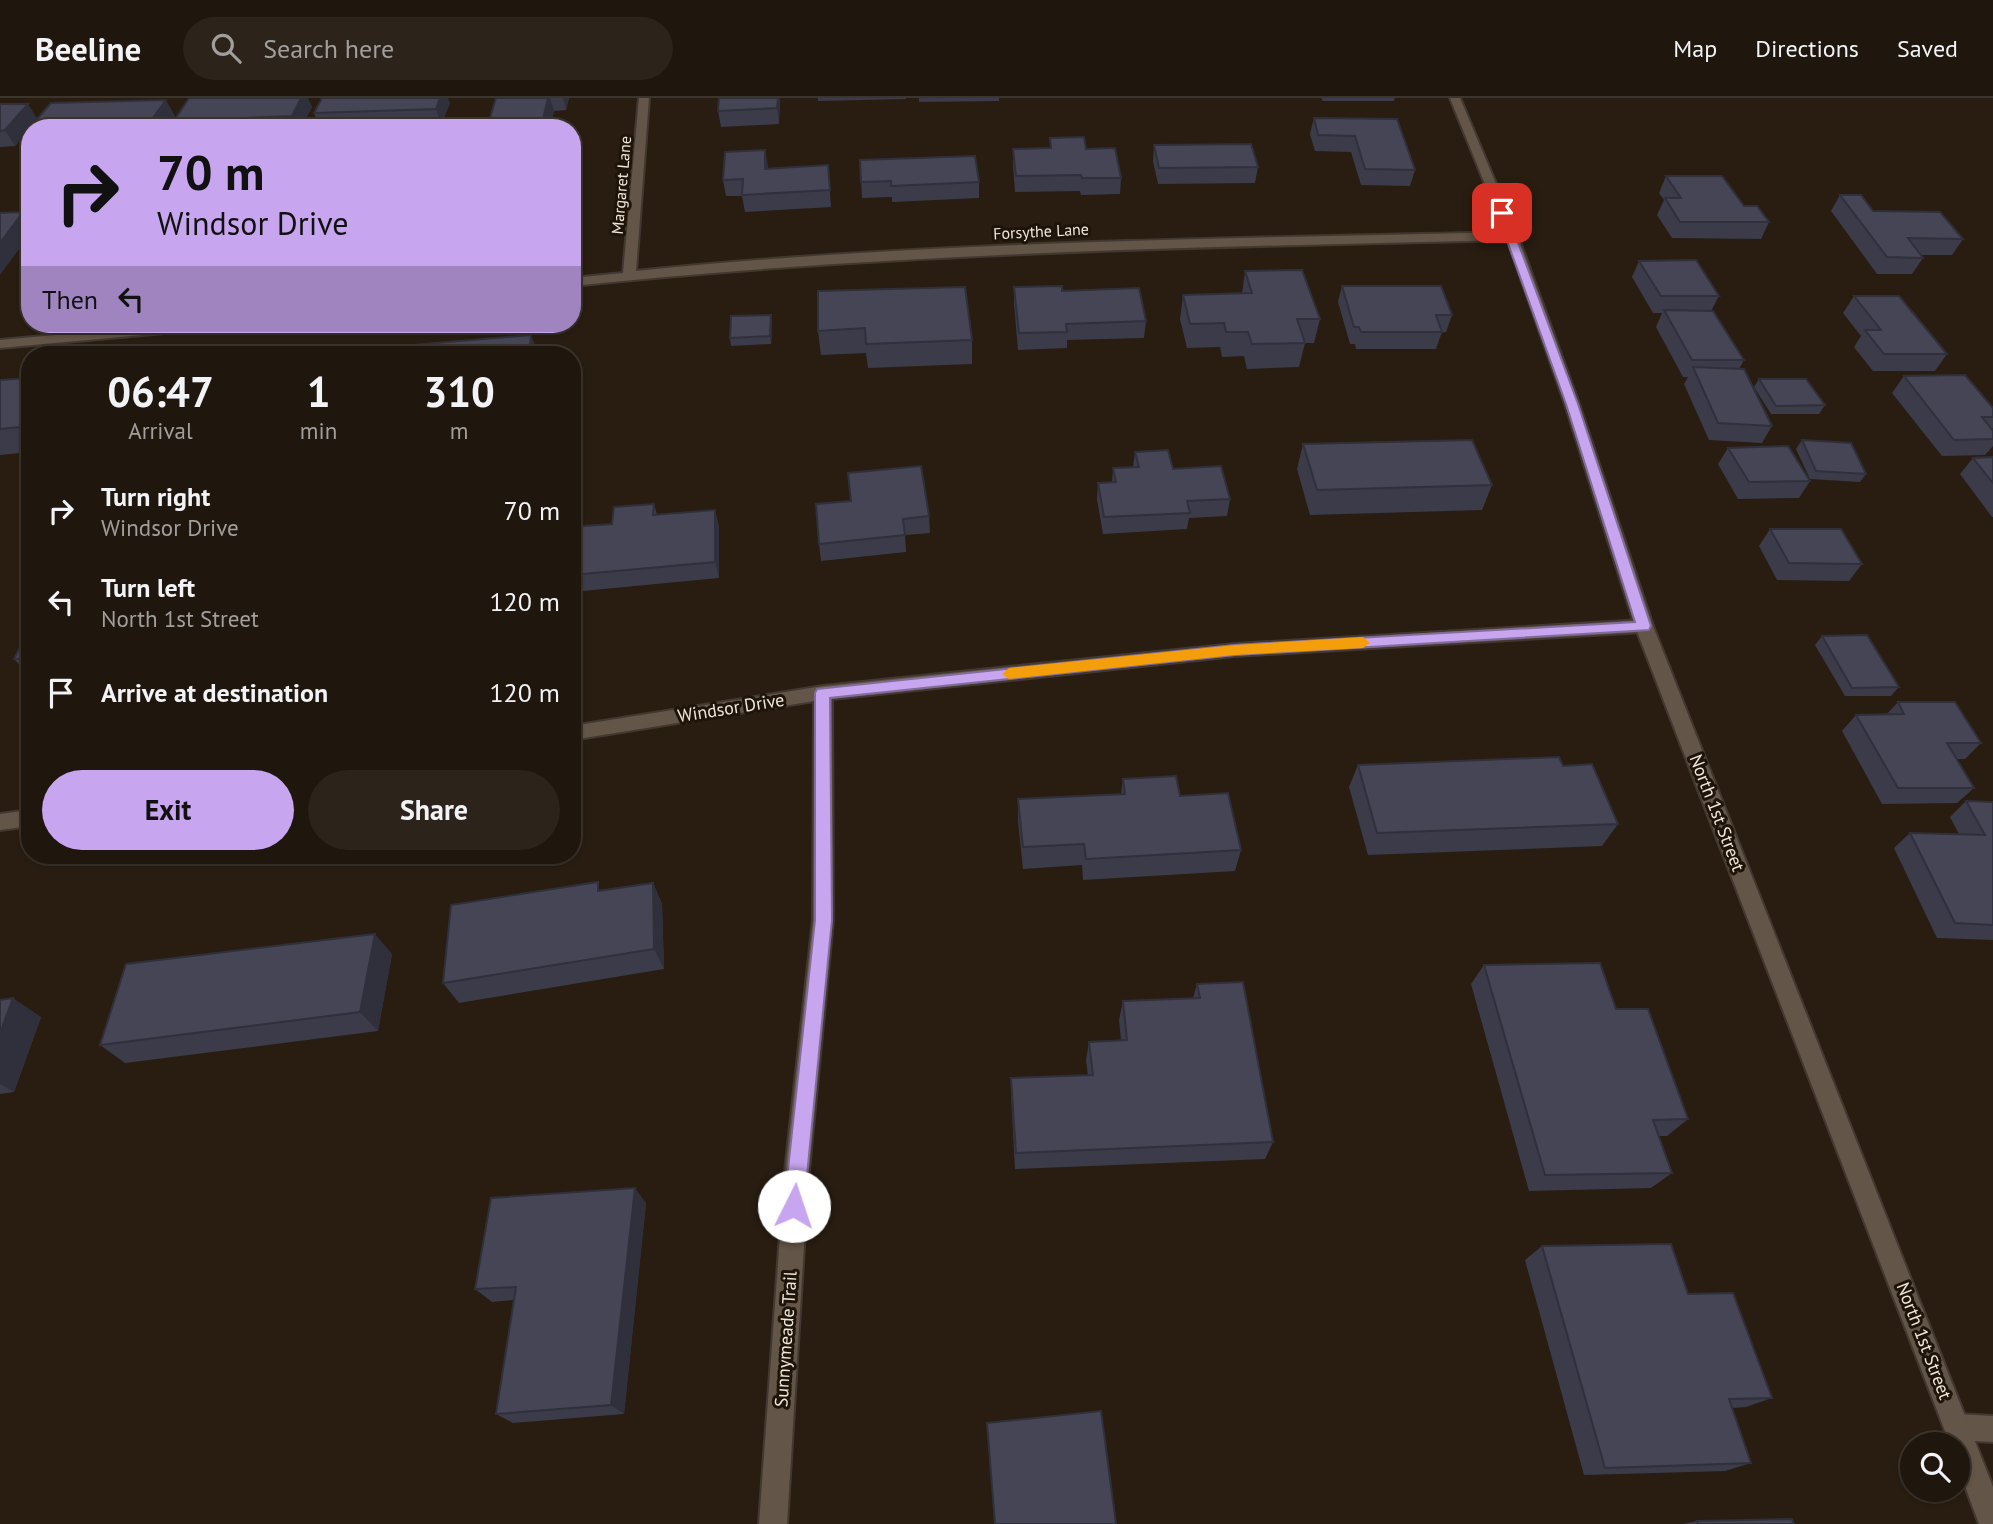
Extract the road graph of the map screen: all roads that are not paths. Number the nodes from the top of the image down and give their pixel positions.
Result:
1 (644, 98) edge
2 (1455, 98) edge
3 (1512, 236) junction
4 (629, 275) junction
5 (581, 281) edge
6 (120, 333) edge
7 (0, 344) edge
8 (1644, 626) junction
9 (822, 693) junction
10 (581, 732) edge
11 (21, 819) edge
12 (0, 822) edge
13 (1958, 1427) junction
14 (1993, 1429) edge
15 (773, 1524) edge
16 (1993, 1524) edge

1 - 4 street, Margaret Lane
2 - 3 street, North 1st Street
3 - 4 street, Forsythe Lane
3 - 8 street, North 1st Street
4 - 5 street, Forsythe Lane
6 - 7 street
8 - 9 street, Windsor Drive
8 - 13 street, North 1st Street
9 - 10 street, Windsor Drive
9 - 15 street, Sunnymeade Trail
11 - 12 street
13 - 14 street
13 - 16 street, North 1st Street

